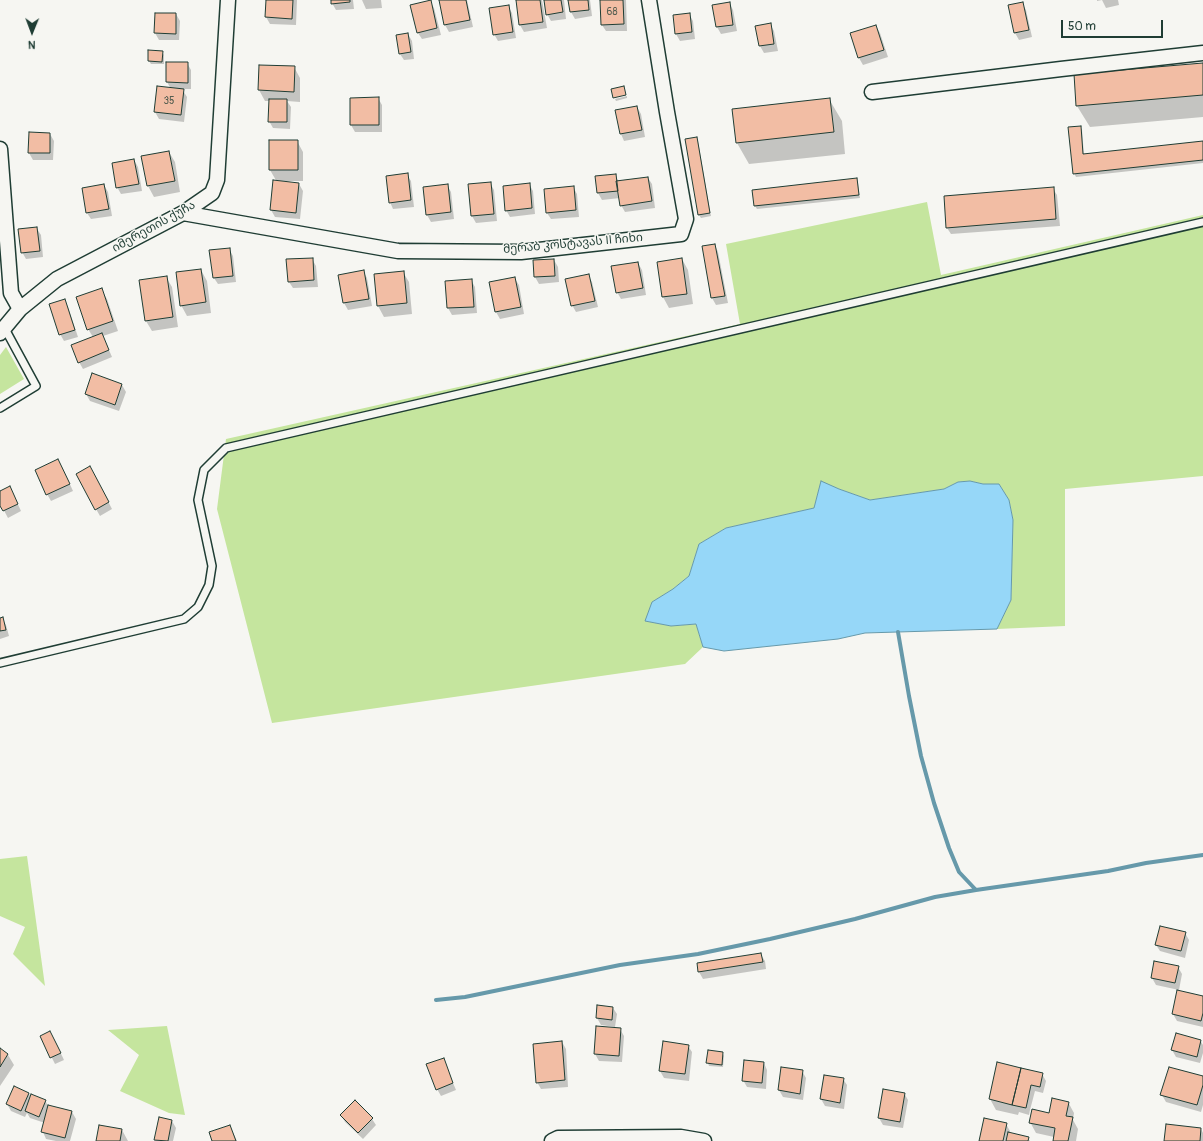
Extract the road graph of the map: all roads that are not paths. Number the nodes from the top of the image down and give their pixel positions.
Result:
1 (228, 0) edge
2 (649, 0) edge
3 (1203, 53) edge
4 (872, 92) dead end
5 (0, 149) edge
6 (183, 213) junction
7 (1203, 222) edge
8 (20, 309) junction
9 (2, 330) edge
10 (0, 408) edge
11 (0, 663) edge
12 (552, 1141) edge
13 (704, 1141) edge

1 - 6 street, იმერეთის ქუჩა
2 - 6 street, მერაბ კოსტავას II ჩიხი
3 - 4 street
5 - 8 street
6 - 8 street, იმერეთის ქუჩა
7 - 11 lane
8 - 9 street, იმერეთის ქუჩა
9 - 10 lane
12 - 13 street

